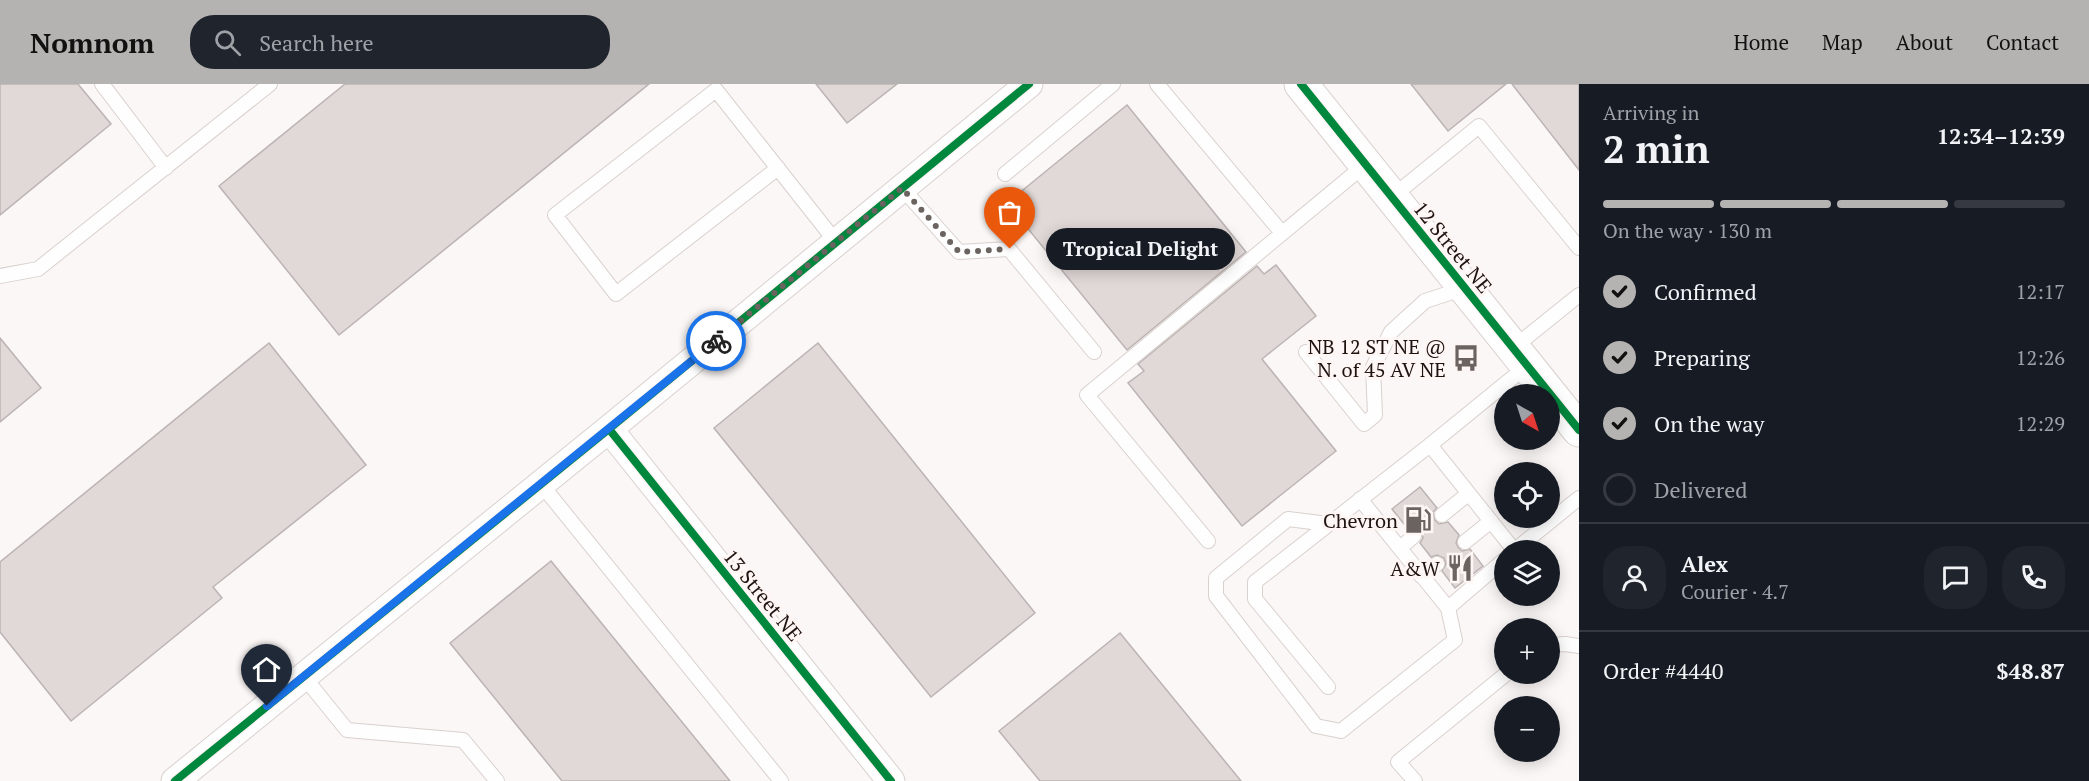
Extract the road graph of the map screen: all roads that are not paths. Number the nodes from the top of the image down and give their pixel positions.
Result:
1 (102, 84) edge
2 (270, 84) edge
3 (1029, 84) edge
4 (1113, 84) edge
5 (1157, 84) edge
6 (1301, 84) edge
7 (1366, 164) junction
8 (166, 168) junction
9 (778, 168) junction
10 (1005, 174) dead end
11 (902, 188) junction
12 (1392, 197) junction
13 (1282, 232) junction
14 (836, 242) junction
15 (1579, 248) edge
16 (0, 276) edge
17 (1465, 288) junction
18 (1579, 295) edge
19 (1094, 352) dead end
20 (1306, 352) dead end
21 (1520, 357) junction
22 (609, 429) junction
23 (1579, 430) edge
24 (1430, 445) junction
25 (541, 484) junction
26 (1468, 494) junction
27 (1579, 498) edge
28 (1360, 499) junction
29 (1442, 514) dead end
30 (1491, 521) junction
31 (1328, 524) junction
32 (1414, 536) dead end
33 (1507, 540) edge
34 (1527, 540) edge
35 (1208, 541) dead end
36 (1465, 542) dead end
37 (1400, 548) junction
38 (1437, 564) dead end
39 (1494, 569) edge
40 (1421, 576) junction
41 (1448, 608) junction
42 (1560, 644) edge
43 (1579, 646) edge
44 (304, 677) junction
45 (1494, 684) edge
46 (1328, 687) dead end
47 (175, 781) edge
48 (497, 781) edge
49 (782, 781) edge
50 (891, 781) edge
51 (1415, 781) edge

1 - 8 lane
2 - 8 lane
3 - 11 street
4 - 10 lane
5 - 13 lane
6 - 7 street, 12 Street NE
7 - 12 street, 12 Street NE
7 - 13 lane
8 - 16 lane
9 - 9 lane
9 - 14 lane
11 - 14 street
11 - 19 lane
12 - 15 lane
12 - 17 street, 12 Street NE
13 - 35 lane
14 - 22 street
17 - 20 lane
17 - 21 street, 12 Street NE
18 - 21 lane
21 - 23 street, 12 Street NE
21 - 24 lane
22 - 25 street
22 - 50 street, 13 Street NE
24 - 26 lane
24 - 28 lane
25 - 44 street
25 - 49 lane
26 - 29 lane
26 - 30 lane
27 - 34 lane
28 - 31 lane
28 - 37 lane
30 - 33 lane
30 - 36 lane
31 - 41 lane
31 - 46 lane
32 - 37 lane
37 - 40 lane
38 - 40 lane
39 - 41 lane
40 - 41 lane
42 - 43 lane
44 - 47 street
44 - 48 lane
45 - 51 lane

